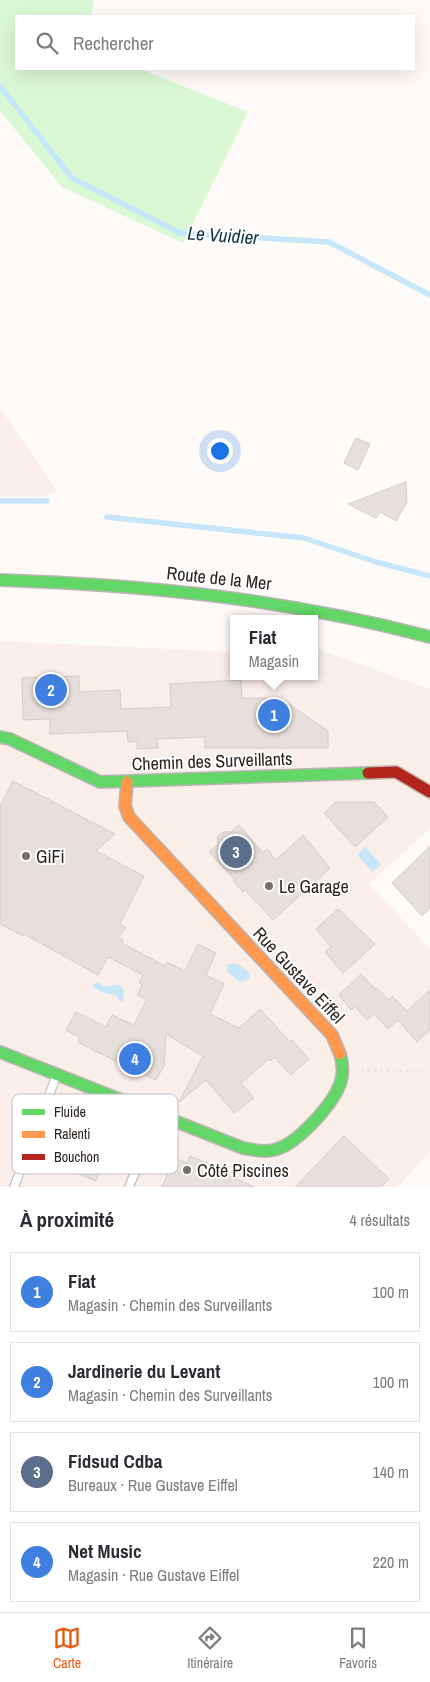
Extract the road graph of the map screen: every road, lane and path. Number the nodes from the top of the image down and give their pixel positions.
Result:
1 (0, 580) edge
2 (430, 637) edge
3 (0, 737) edge
4 (127, 782) junction
5 (430, 792) edge
6 (0, 1052) edge
7 (343, 1070) junction
8 (430, 1072) edge
9 (57, 1075) junction
10 (50, 1094) edge
11 (107, 1094) edge
12 (178, 1122) edge
13 (19, 1174) edge
14 (134, 1174) edge
15 (14, 1187) edge
16 (129, 1187) edge

1 - 2 street, Route de la Mer
3 - 4 street, Chemin des Surveillants
4 - 5 street, Chemin des Surveillants
4 - 7 street, Rue Gustave Eiffel
6 - 9 street, Rue Gustave Eiffel
7 - 8 path
7 - 12 street, Rue Gustave Eiffel
9 - 10 lane
9 - 11 street, Rue Gustave Eiffel
13 - 15 lane
14 - 16 lane

